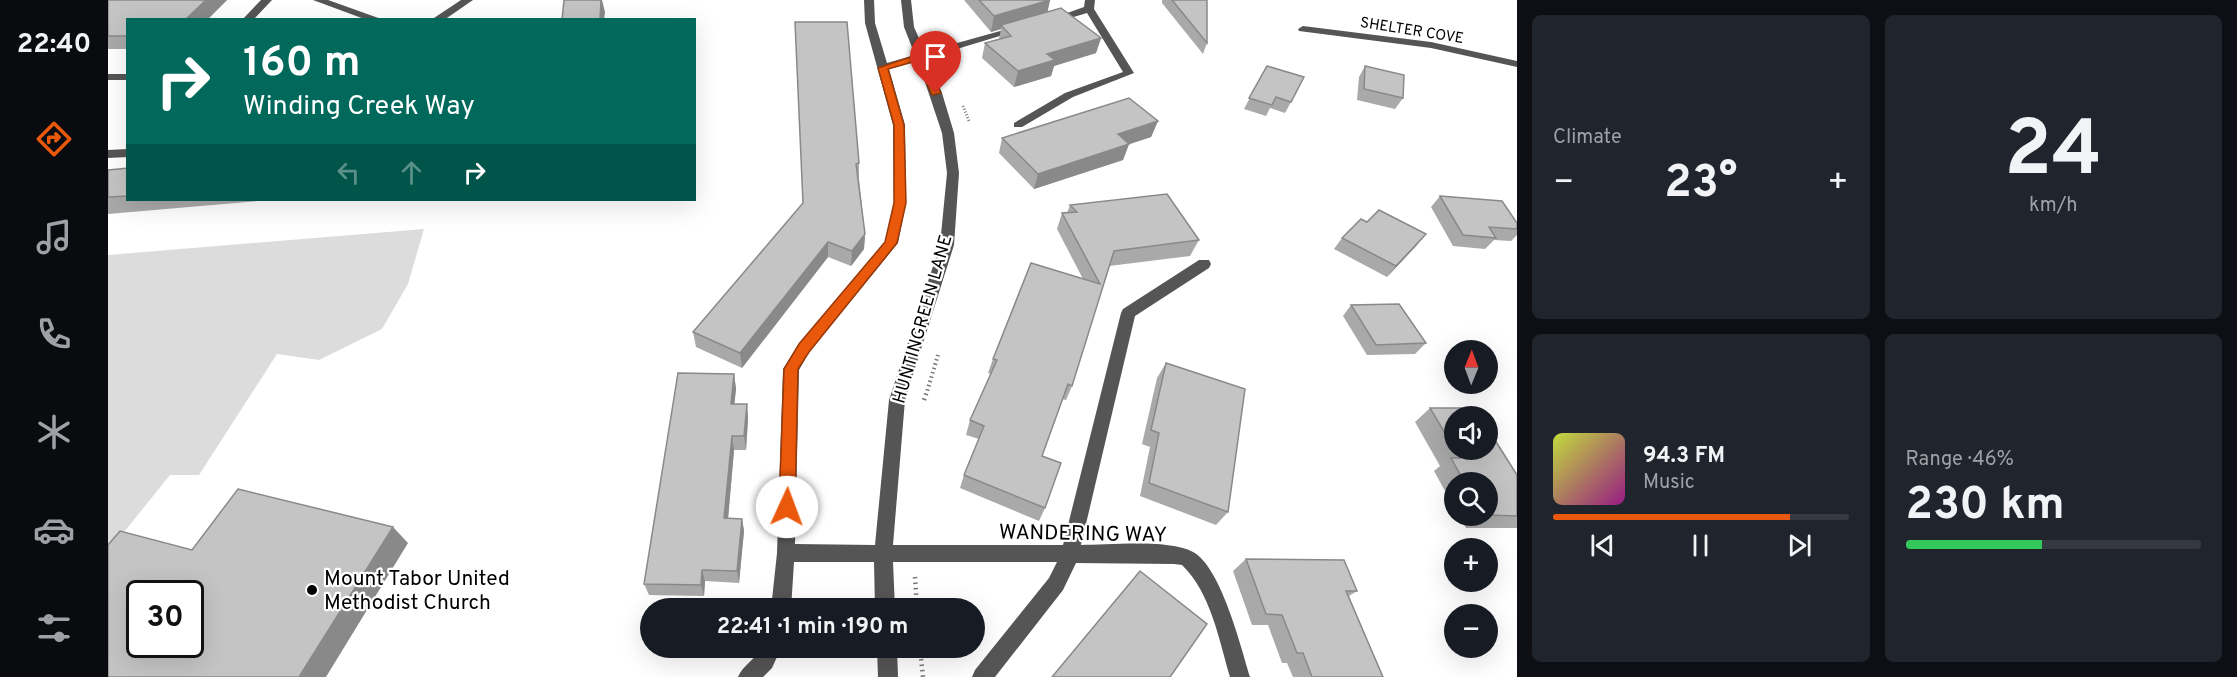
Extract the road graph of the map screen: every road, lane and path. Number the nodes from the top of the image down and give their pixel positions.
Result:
1 (267, 0) edge
2 (318, 0) edge
3 (468, 0) edge
4 (868, 0) edge
5 (906, 0) edge
6 (345, 3) edge
7 (1090, 5) edge
8 (249, 18) edge
9 (375, 18) edge
10 (439, 18) edge
11 (1303, 29) dead end
12 (919, 57) junction
13 (1517, 63) edge
14 (882, 68) junction
15 (108, 77) edge
16 (126, 77) edge
17 (1018, 125) dead end
18 (126, 153) edge
19 (108, 154) edge
20 (1204, 264) dead end
21 (786, 553) junction
22 (883, 554) junction
23 (1070, 555) junction
24 (782, 598) edge
25 (885, 598) edge
26 (766, 658) edge
27 (887, 658) edge
28 (921, 658) edge
29 (748, 677) edge
30 (888, 677) edge
31 (923, 677) edge
32 (982, 677) edge
33 (1240, 677) edge

1 - 8 street
2 - 6 street
3 - 10 street
4 - 14 street
5 - 12 street, HUNTINGREEN LANE
6 - 9 street
7 - 12 street
7 - 17 street
11 - 13 street, SHELTER COVE
12 - 14 street
12 - 22 street, HUNTINGREEN LANE
14 - 21 street
15 - 16 street
18 - 19 street
20 - 23 street
21 - 22 street, WANDERING WAY
21 - 24 street
22 - 23 street, WANDERING WAY
22 - 25 street, HUNTINGREEN LANE
23 - 32 street
23 - 33 street, WANDERING WAY
26 - 29 street
27 - 30 street
28 - 31 path

